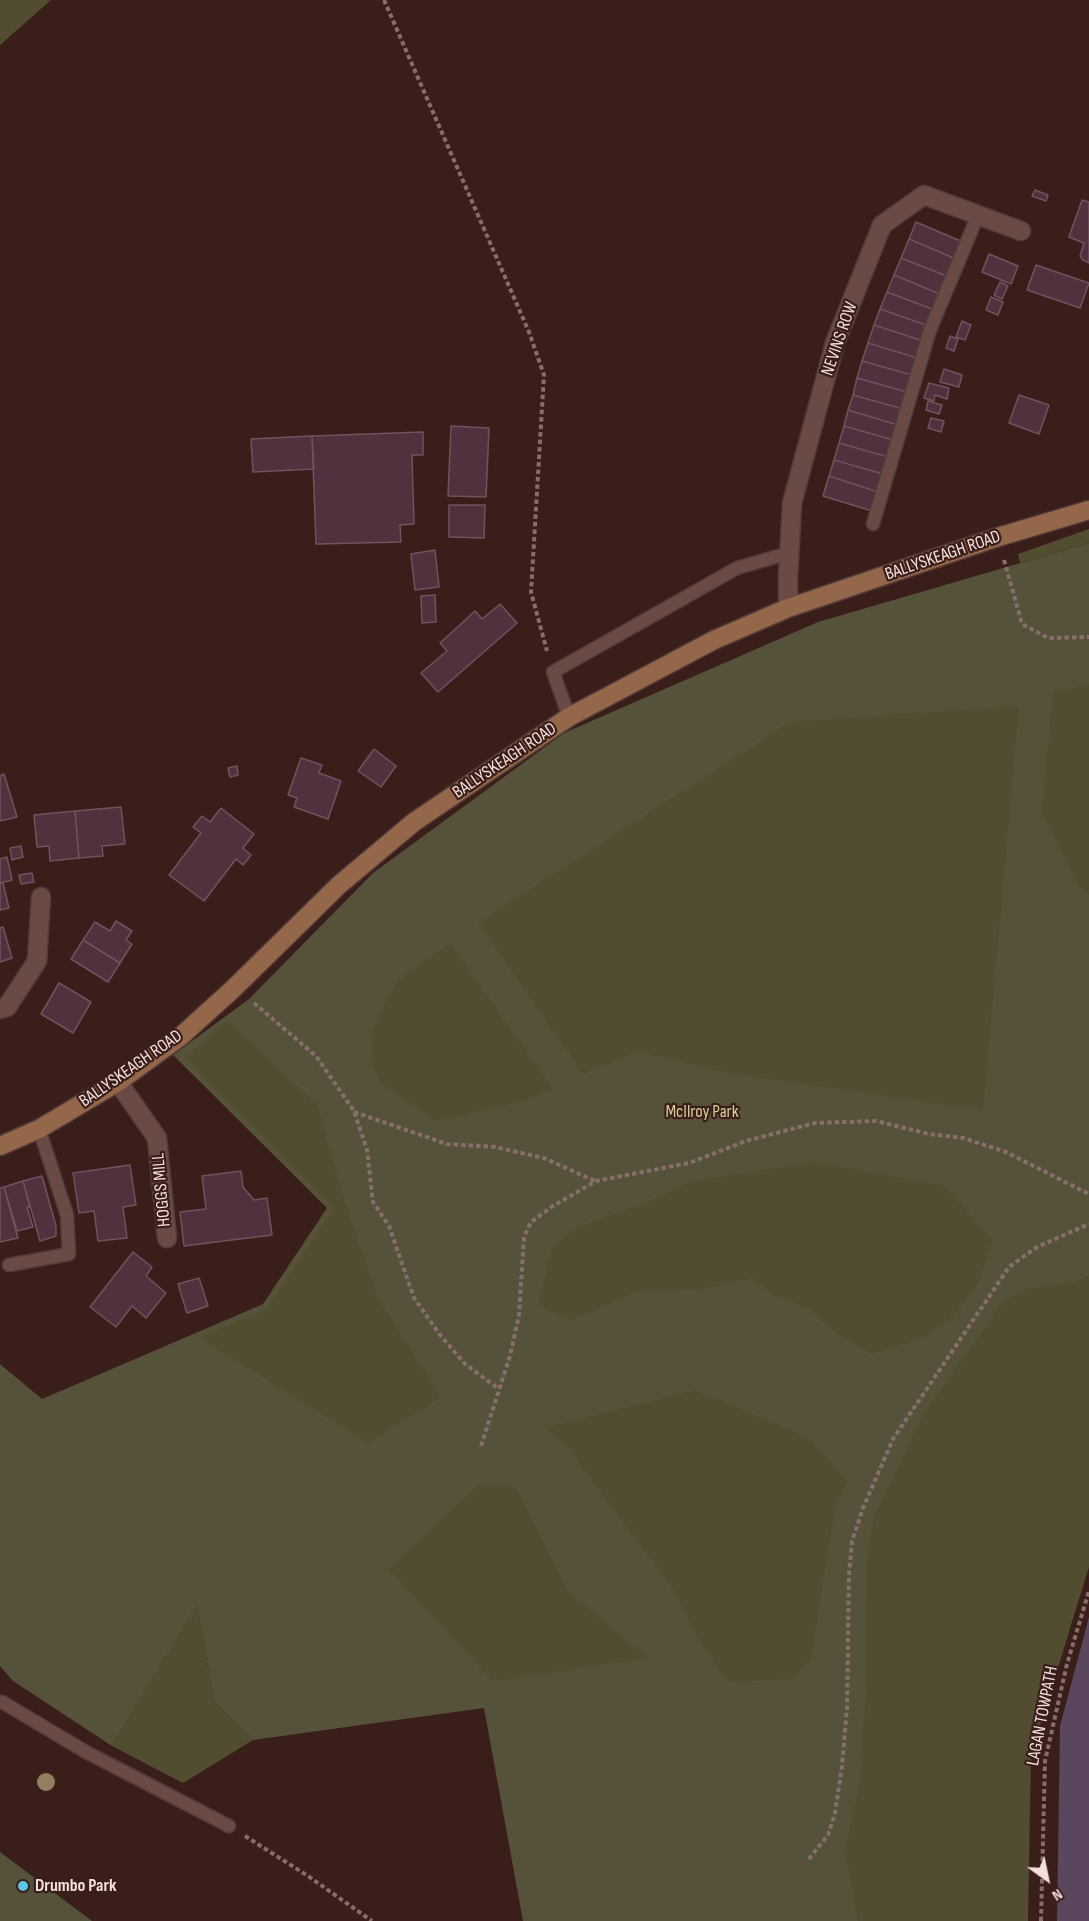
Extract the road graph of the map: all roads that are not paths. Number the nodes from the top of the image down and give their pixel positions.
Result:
1 (978, 215) junction
2 (1021, 231) dead end
3 (1089, 510) edge
4 (873, 524) dead end
5 (789, 553) junction
6 (788, 608) junction
7 (569, 717) junction
8 (41, 897) dead end
9 (0, 1009) edge
10 (118, 1082) junction
11 (39, 1129) junction
12 (0, 1146) edge
13 (167, 1238) dead end
14 (9, 1265) dead end
15 (1, 1703) edge
16 (229, 1826) road end

1 - 2 street, NEVINS ROW
1 - 4 lane
1 - 5 street, NEVINS ROW
3 - 6 main road, BALLYSKEAGH ROAD
5 - 6 street, NEVINS ROW
5 - 7 lane
6 - 7 main road, BALLYSKEAGH ROAD
7 - 10 main road, BALLYSKEAGH ROAD
8 - 9 street
10 - 11 main road, BALLYSKEAGH ROAD
10 - 13 street, HOGGS MILL
11 - 12 main road, BALLYSKEAGH ROAD
11 - 14 lane
15 - 16 lane

